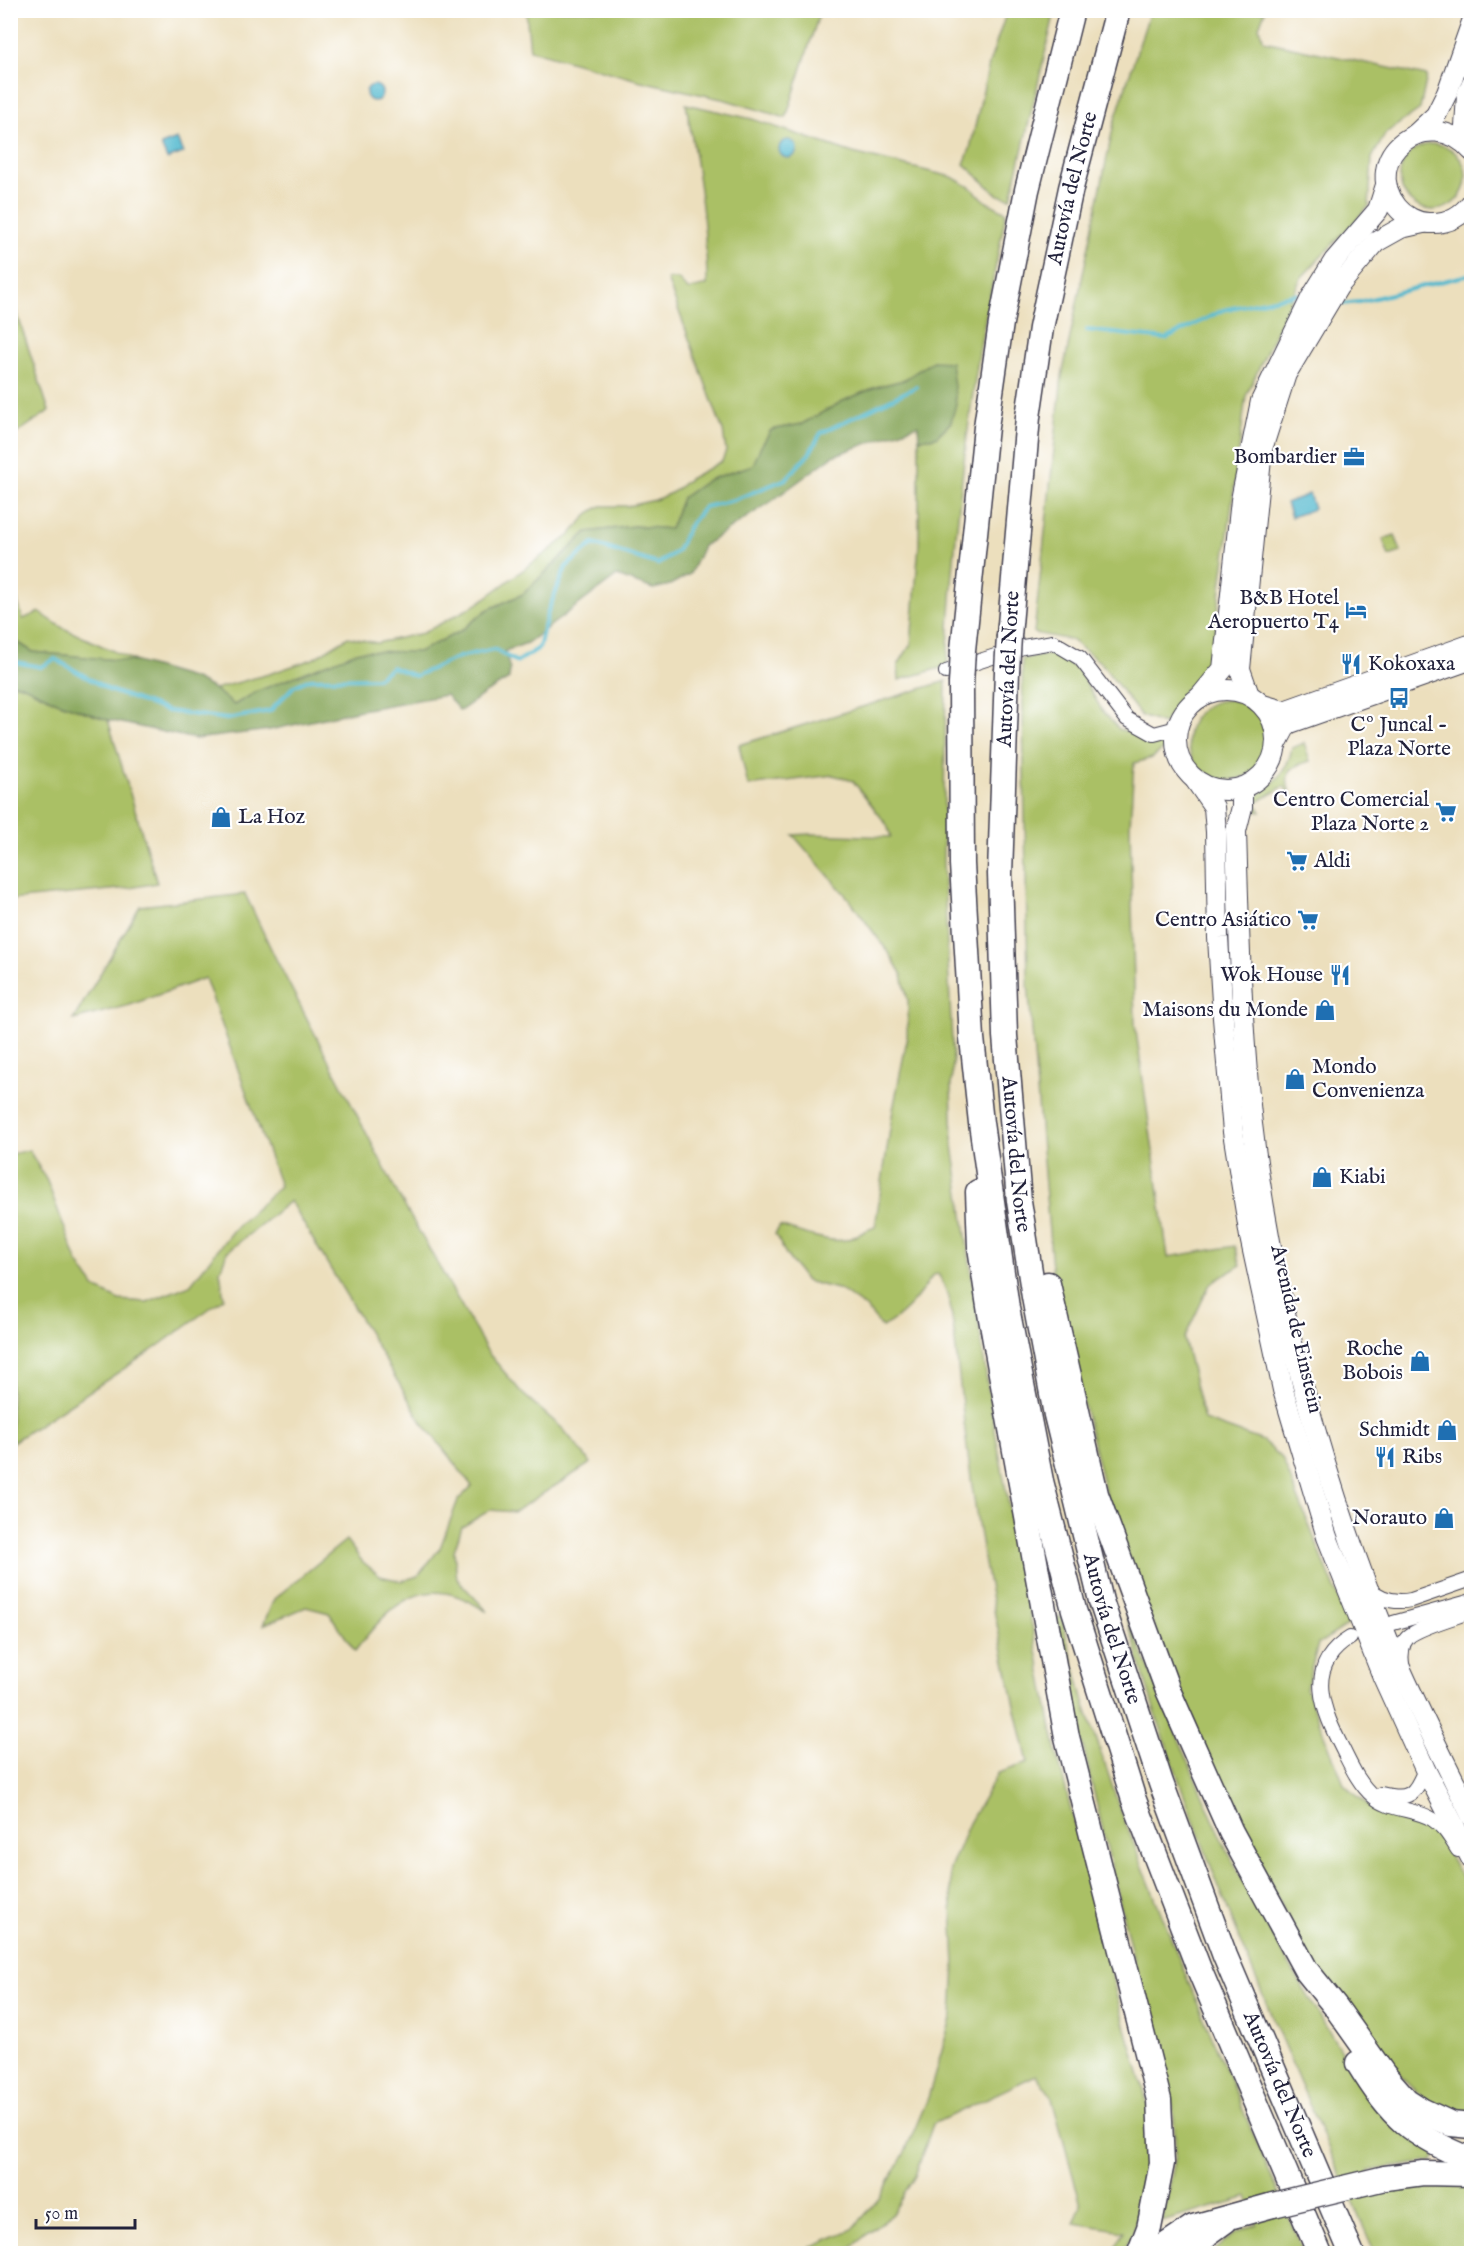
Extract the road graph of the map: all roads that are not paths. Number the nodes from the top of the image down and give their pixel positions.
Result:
1 (1072, 10) edge
2 (1118, 10) edge
3 (1472, 22) edge
4 (1472, 83) edge
5 (1417, 133) junction
6 (1468, 147) edge
7 (1386, 185) junction
8 (1470, 207) edge
9 (1423, 223) junction
10 (1472, 644) edge
11 (1472, 659) edge
12 (954, 678) junction
13 (1199, 698) junction
14 (1256, 700) junction
15 (1177, 728) junction
16 (1276, 743) junction
17 (1196, 781) junction
18 (1242, 788) junction
19 (1011, 1113) junction
20 (981, 1124) junction
21 (1472, 1579) edge
22 (1369, 1588) junction
23 (1472, 1592) edge
24 (1472, 1601) edge
25 (1472, 1611) edge
26 (1350, 1638) dead end
27 (1406, 1681) junction
28 (1425, 1768) junction
29 (1362, 1783) junction
30 (1472, 1817) edge
31 (1472, 1860) edge
32 (1472, 1869) edge
33 (1306, 1971) junction
34 (1472, 2126) edge
35 (1472, 2160) edge
36 (1472, 2174) edge
37 (1237, 2214) junction
38 (1138, 2253) edge
39 (1153, 2253) edge
40 (1191, 2253) edge
41 (1320, 2253) edge
42 (1352, 2253) edge

1 - 12 highway, Autovía del Norte, bridge
2 - 19 highway, Autovía del Norte, bridge
3 - 5 street
4 - 6 street
5 - 6 street
5 - 7 street
7 - 9 street
7 - 13 street
8 - 9 street
9 - 14 street
10 - 14 street
11 - 16 street
12 - 15 street
12 - 20 highway, Autovía del Norte
13 - 14 street
13 - 15 street
14 - 16 street
15 - 17 street
16 - 18 street
17 - 18 street
17 - 28 street, Avenida de Einstein
18 - 22 street, Avenida de Einstein
19 - 33 highway
19 - 42 highway, Autovía del Norte
20 - 38 highway
20 - 41 highway, Autovía del Norte
21 - 22 street
22 - 27 street, Avenida de Einstein
23 - 24 street
25 - 27 street
26 - 29 street
27 - 30 street, Avenida de Einstein
28 - 29 street
28 - 31 street, Avenida de Einstein
29 - 32 street
33 - 34 highway
33 - 35 highway
36 - 37 highway, bridge
37 - 39 highway
37 - 40 highway

